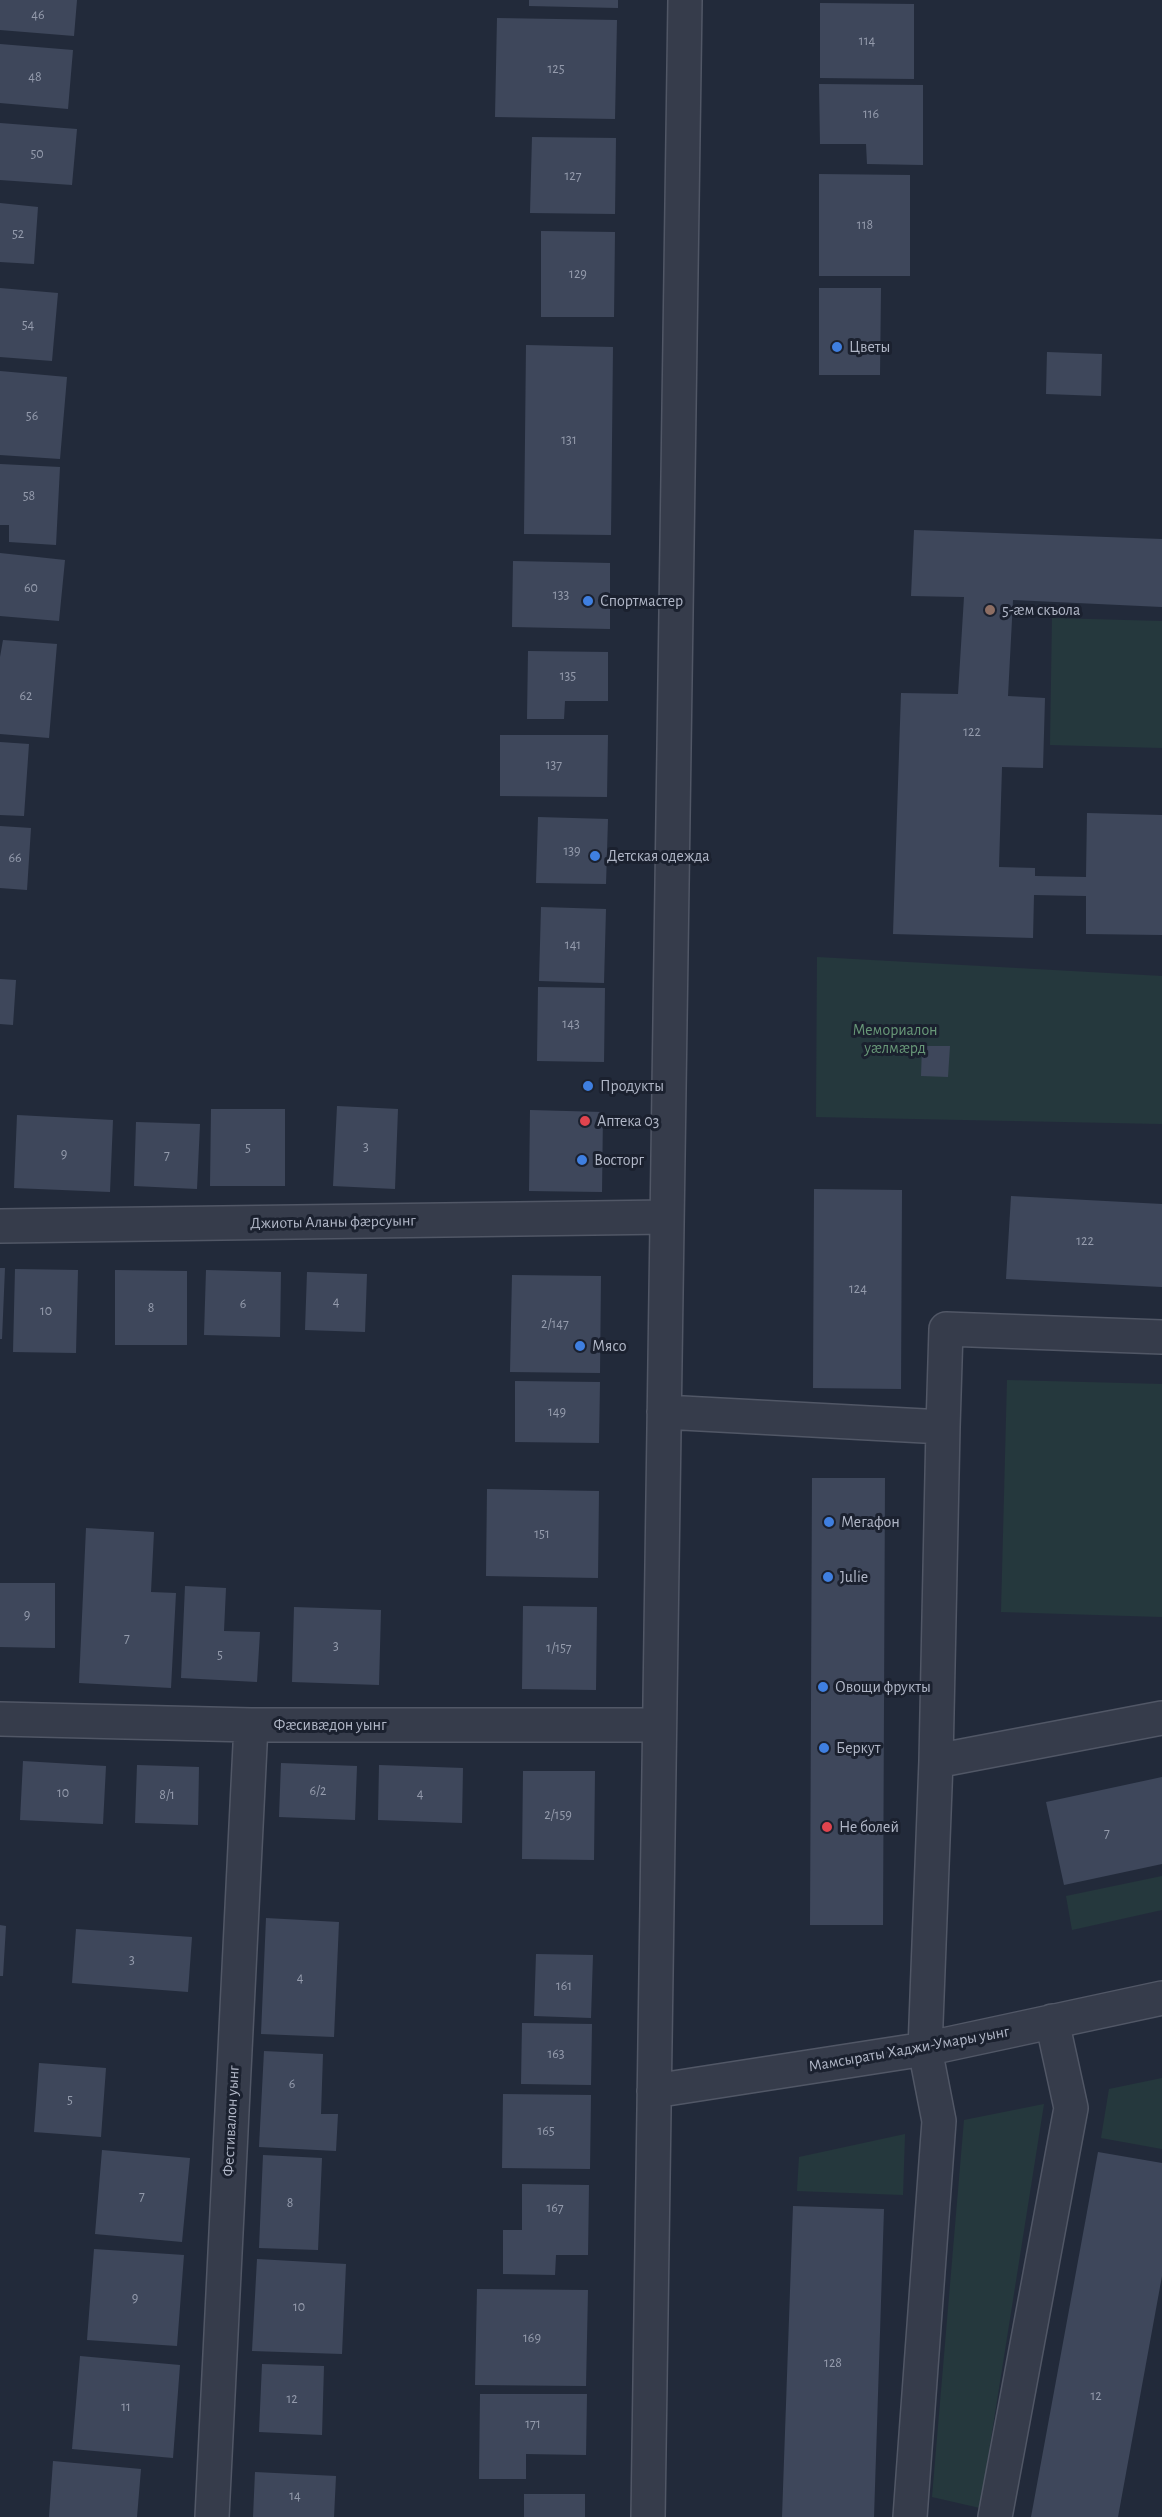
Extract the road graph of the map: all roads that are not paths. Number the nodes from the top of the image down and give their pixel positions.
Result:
1 (685, 0) edge
2 (667, 1218) junction
3 (0, 1226) edge
4 (1162, 1337) edge
5 (664, 1412) junction
6 (943, 1427) junction
7 (1162, 1718) edge
8 (0, 1719) edge
9 (251, 1725) junction
10 (659, 1725) junction
11 (936, 1761) junction
12 (1162, 1998) edge
13 (1052, 2021) junction
14 (925, 2049) junction
15 (654, 2091) junction
16 (212, 2517) edge
17 (648, 2517) edge
18 (910, 2517) edge
19 (995, 2517) edge

1 - 2 street
2 - 3 street, Джиоты Аланы фæрсуынг
2 - 5 street
4 - 6 street
5 - 6 street
5 - 10 street
6 - 11 street
7 - 11 street
8 - 9 street, Фæсивæдон уынг
9 - 10 street, Фæсивæдон уынг
9 - 16 street, Фестивалон уынг
10 - 15 street
11 - 14 street
12 - 13 street, Мамсыраты Хаджи-Умары уынг
13 - 14 street, Мамсыраты Хаджи-Умары уынг
13 - 19 street
14 - 15 street, Мамсыраты Хаджи-Умары уынг
14 - 18 street
15 - 17 street

